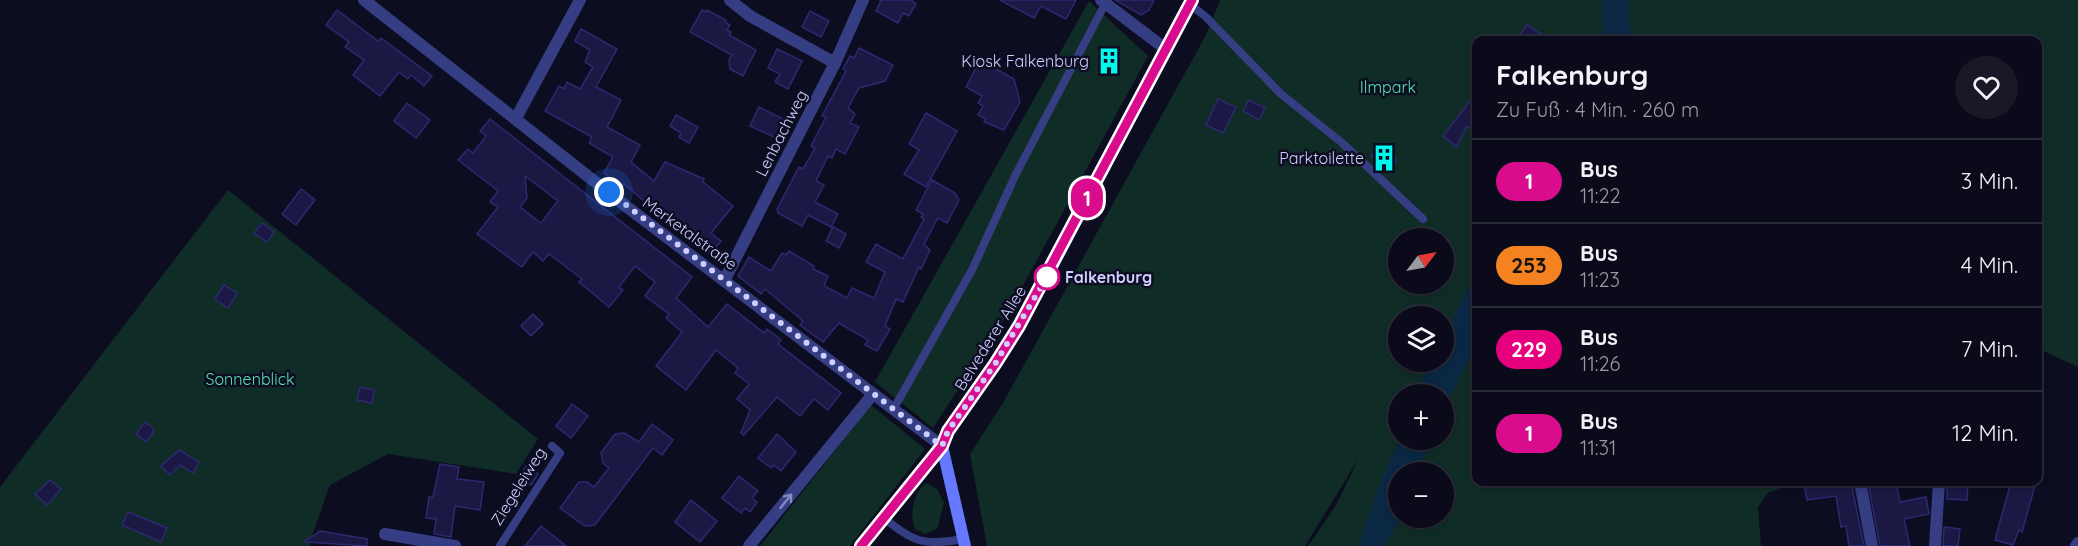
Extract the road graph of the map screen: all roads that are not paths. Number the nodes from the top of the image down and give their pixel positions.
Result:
1 (364, 0) edge
2 (580, 0) edge
3 (730, 0) edge
4 (863, 0) edge
5 (1103, 2) edge
6 (1191, 2) edge
7 (1167, 50) junction
8 (836, 63) junction
9 (516, 118) junction
10 (1423, 219) dead end
11 (725, 279) junction
12 (873, 394) junction
13 (893, 410) junction
14 (552, 446) dead end
15 (942, 446) junction
16 (1861, 486) edge
17 (1939, 486) edge
18 (884, 518) junction
19 (385, 534) dead end
20 (964, 543) edge
21 (455, 546) edge
22 (500, 546) edge
23 (749, 546) edge
24 (861, 546) edge
25 (1872, 546) edge
26 (1935, 546) edge

1 - 9 street, Merketalstraße
2 - 9 street
3 - 8 street
4 - 8 street, Lenbachweg
5 - 7 street
5 - 13 lane
6 - 7 street, Belvederer Allee
6 - 10 lane, Belvederer Allee
7 - 15 street, Belvederer Allee
8 - 11 street, Lenbachweg
9 - 11 street, Merketalstraße
11 - 12 street, Merketalstraße
12 - 13 street, Merketalstraße
23 -> 12 street
13 - 15 street, Merketalstraße
14 - 22 lane, Ziegeleiweg
15 - 18 street, Belvederer Allee
15 - 20 street
16 - 25 street
17 - 26 street
18 - 20 lane
18 - 24 street, Belvederer Allee
19 - 21 street

